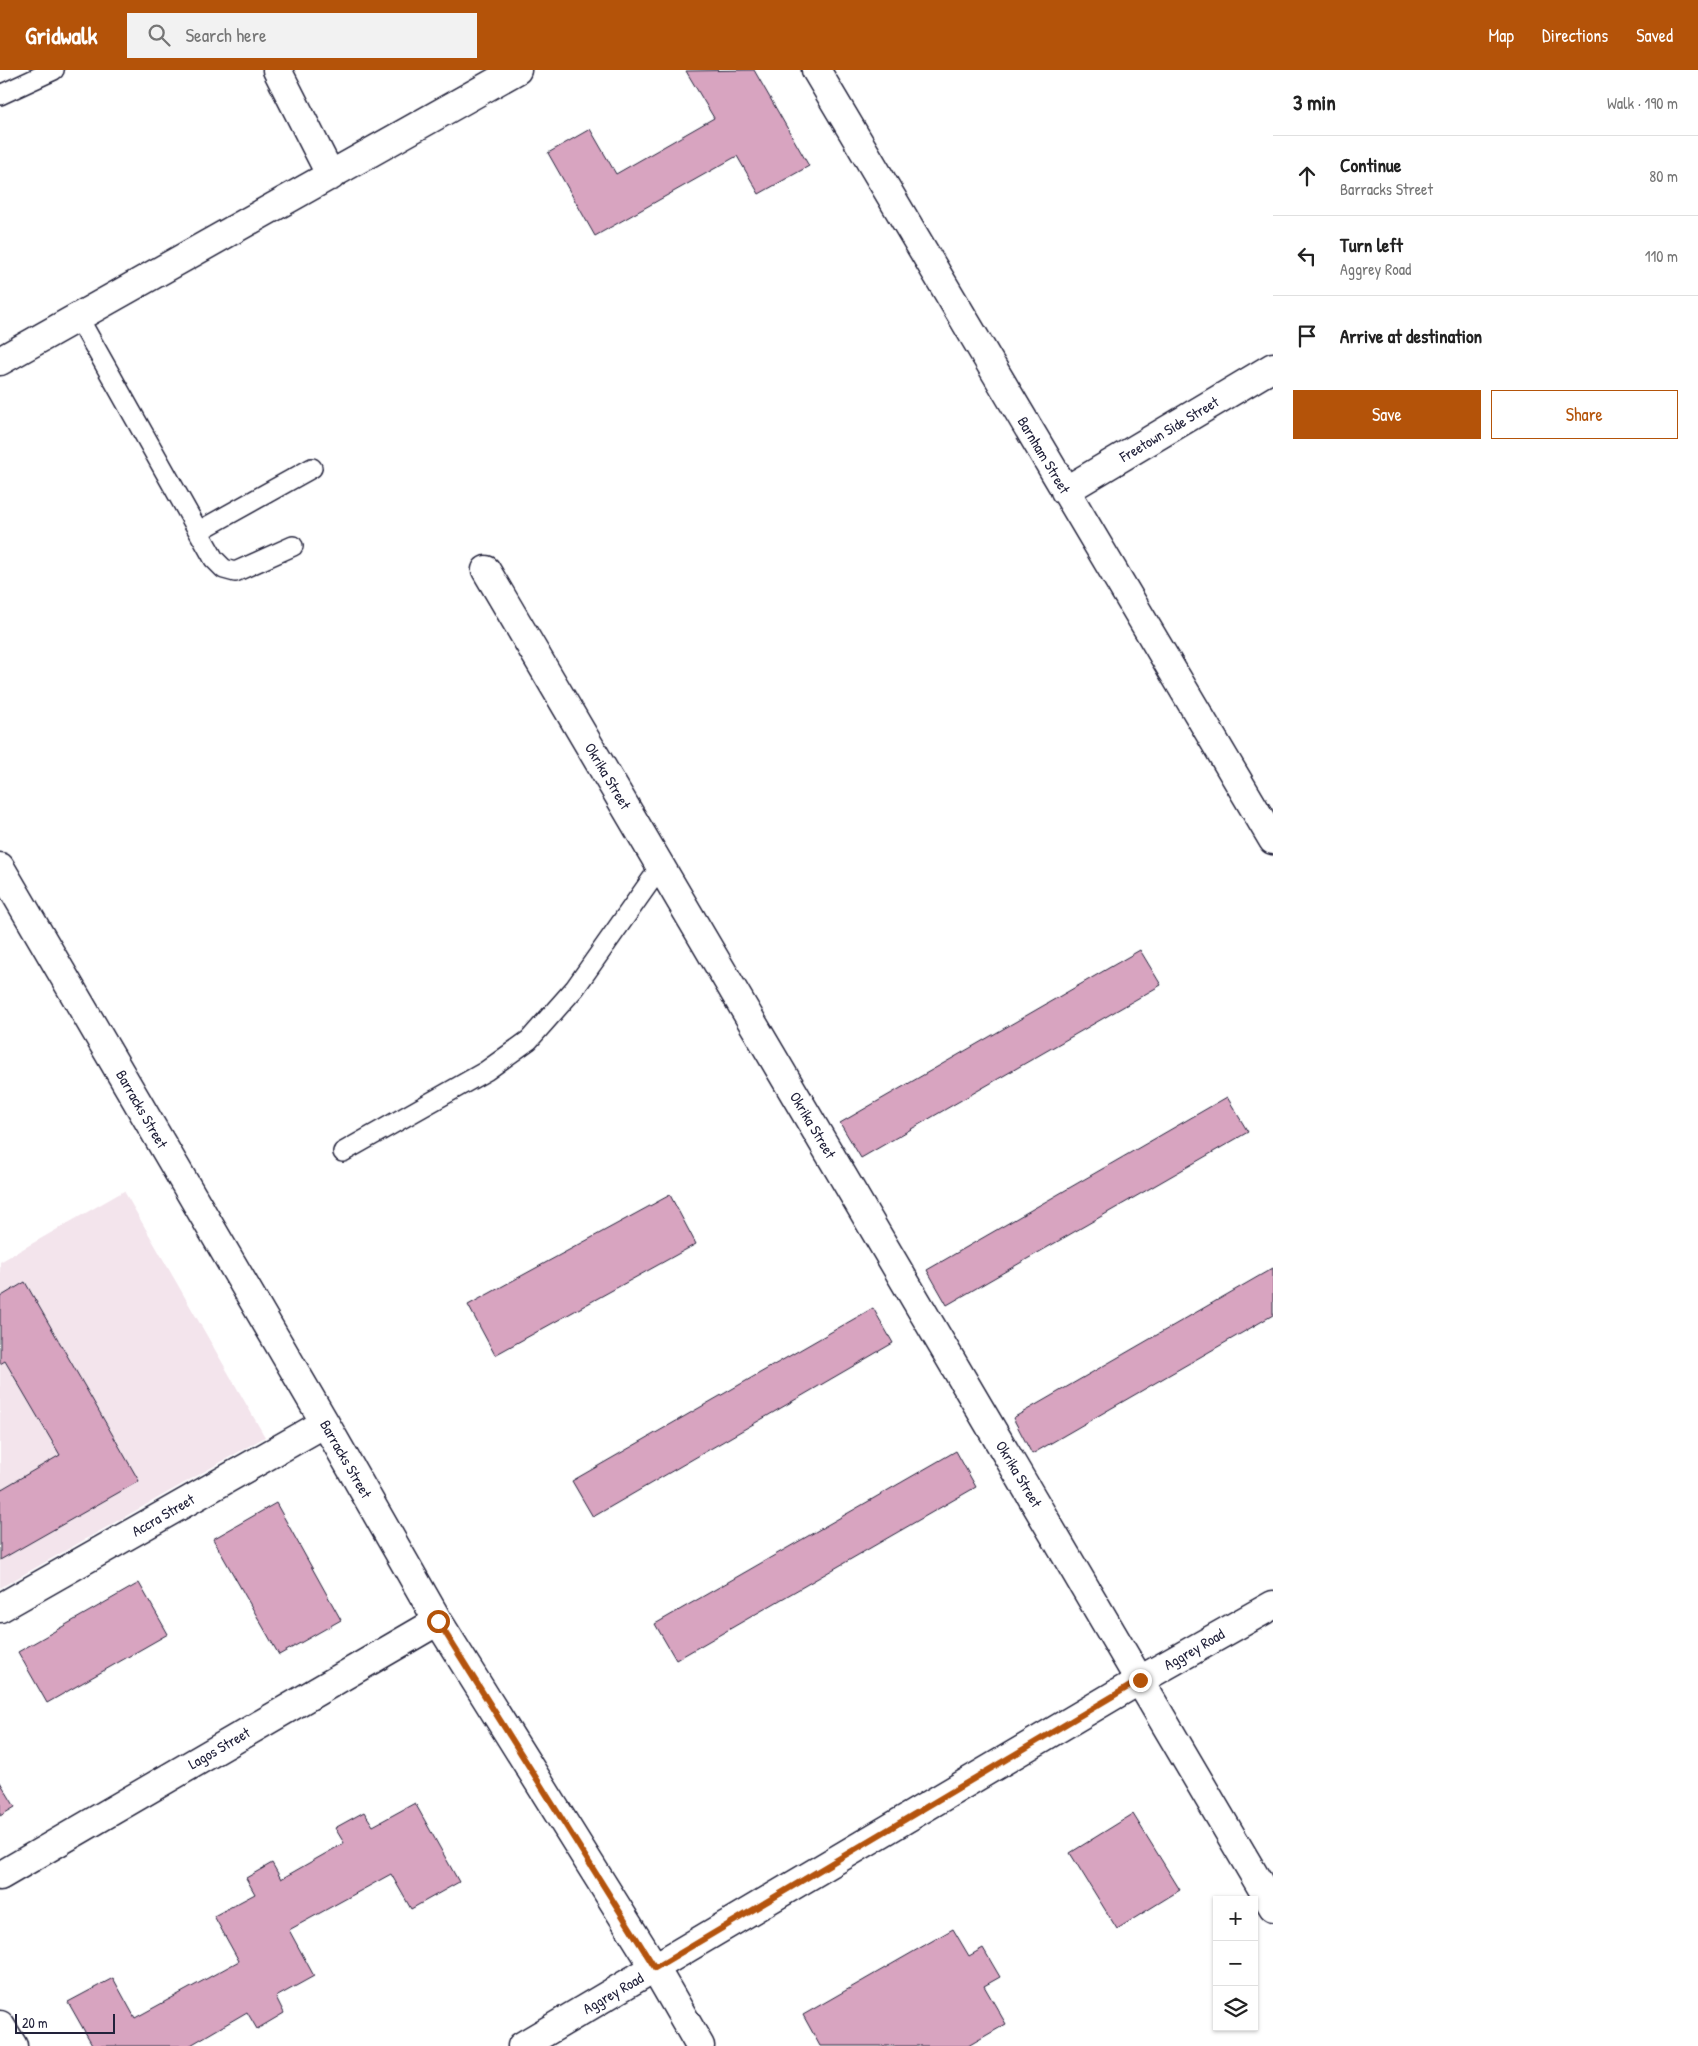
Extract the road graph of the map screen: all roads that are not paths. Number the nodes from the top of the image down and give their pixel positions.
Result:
1 (54, 70) edge
2 (277, 70) edge
3 (816, 70) edge
4 (512, 71) edge
5 (0, 95) edge
6 (331, 176) junction
7 (78, 317) junction
8 (0, 361) edge
9 (1273, 367) edge
10 (312, 468) dead end
11 (1065, 491) junction
12 (199, 531) junction
13 (293, 546) dead end
14 (486, 570) dead end
15 (1273, 840) edge
16 (661, 866) junction
17 (0, 867) edge
18 (343, 1152) dead end
19 (325, 1423) junction
20 (1273, 1604) edge
21 (0, 1608) edge
22 (438, 1621) junction
23 (1140, 1680) junction
24 (0, 1876) edge
25 (1273, 1907) edge
26 (655, 1968) junction
27 (0, 2025) edge
28 (13, 2046) edge
29 (522, 2046) edge
30 (700, 2046) edge

1 - 5 lane
2 - 6 street
3 - 11 street, Barnham Street
4 - 6 street
6 - 7 street
7 - 8 street
7 - 12 lane
9 - 11 street, Freetown Side Street
10 - 12 lane
11 - 15 street, Barnham Street
12 - 13 lane
14 - 16 street, Okrika Street
16 - 18 lane
16 - 23 street, Okrika Street
17 - 19 street, Barracks Street
19 - 21 street, Accra Street
19 - 22 street, Barracks Street
20 - 23 street, Aggrey Road
22 - 24 street, Lagos Street
22 - 26 street, Barracks Street
23 - 25 street, Okrika Street
23 - 26 street, Aggrey Road
26 - 29 street, Aggrey Road
26 - 30 street, Barracks Street
27 - 28 street

